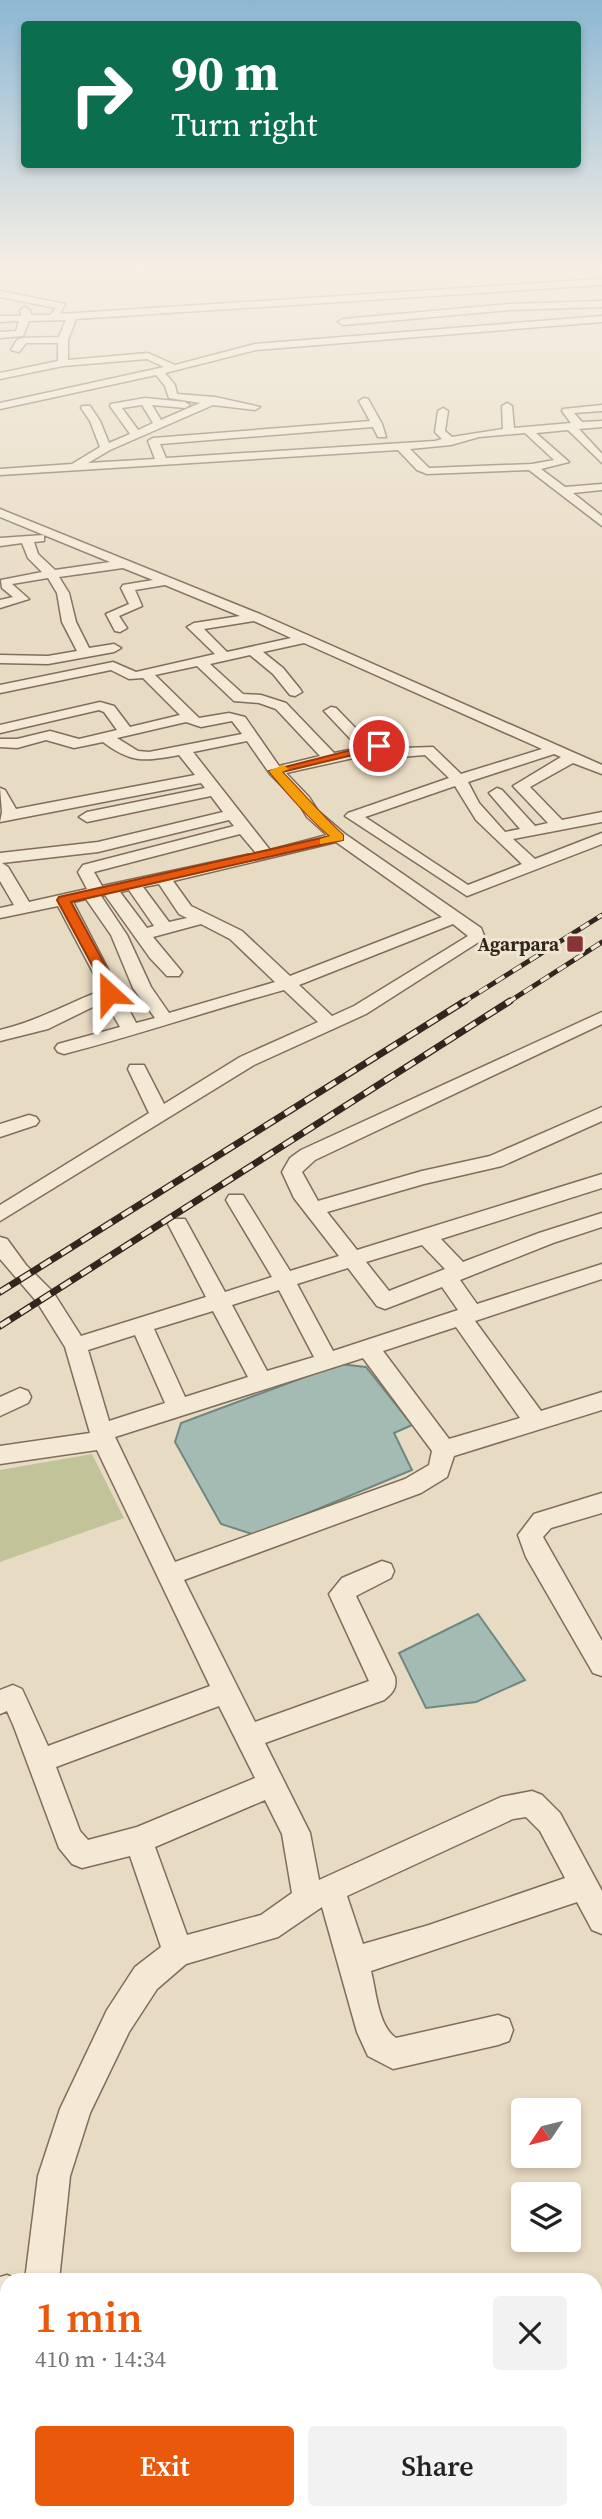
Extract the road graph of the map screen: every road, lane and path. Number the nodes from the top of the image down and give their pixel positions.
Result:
1 (93, 385) edge
2 (170, 385) edge
3 (0, 395) edge
4 (170, 400) junction
5 (215, 400) junction
6 (145, 401) junction
7 (364, 401) dead end
8 (16, 402) junction
9 (0, 406) edge
10 (507, 406) dead end
11 (200, 407) junction
12 (86, 408) dead end
13 (602, 408) edge
14 (443, 411) dead end
15 (213, 415) dead end
16 (374, 420) junction
17 (602, 424) edge
18 (159, 425) junction
19 (575, 426) junction
20 (527, 430) junction
21 (266, 432) junction
22 (509, 432) junction
23 (136, 435) junction
24 (451, 442) junction
25 (394, 446) junction
26 (106, 448) junction
27 (275, 453) junction
28 (162, 461) junction
29 (563, 462) junction
30 (594, 462) edge
31 (76, 466) junction
32 (532, 467) junction
33 (0, 472) edge
34 (0, 482) edge
35 (602, 487) edge
36 (563, 491) junction
37 (0, 514) edge
38 (602, 522) edge
39 (59, 536) junction
40 (27, 539) junction
41 (0, 542) edge
42 (123, 564) junction
43 (51, 573) junction
44 (168, 581) junction
45 (0, 604) edge
46 (255, 617) junction
47 (120, 628) dead end
48 (305, 639) junction
49 (114, 648) dead end
50 (251, 650) junction
51 (85, 653) junction
52 (224, 656) junction
53 (0, 659) edge
54 (199, 661) junction
55 (146, 674) junction
56 (0, 689) edge
57 (295, 692) dead end
58 (331, 711) dead end
59 (188, 717) junction
60 (0, 729) edge
61 (126, 731) junction
62 (105, 736) junction
63 (252, 736) junction
64 (0, 743) edge
65 (368, 748) junction
66 (183, 750) junction
67 (554, 750) junction
68 (329, 757) junction
69 (572, 757) junction
70 (602, 770) edge
71 (275, 771) junction
72 (203, 778) junction
73 (459, 780) junction
74 (214, 792) junction
75 (0, 793) edge
76 (497, 793) dead end
77 (233, 814) junction
78 (6, 816) edge
79 (87, 817) dead end
80 (602, 817) edge
81 (559, 826) junction
82 (244, 828) junction
83 (531, 831) junction
84 (339, 837) junction
85 (502, 837) junction
86 (602, 838) edge
87 (266, 856) junction
88 (1, 857) edge
89 (534, 866) junction
90 (133, 884) junction
91 (167, 884) junction
92 (99, 892) junction
93 (143, 899) junction
94 (63, 900) junction
95 (122, 906) junction
96 (24, 908) junction
97 (0, 913) edge
98 (454, 918) junction
99 (202, 919) junction
100 (164, 929) junction
101 (143, 934) junction
102 (173, 972) dead end
103 (286, 984) junction
104 (109, 993) junction
105 (602, 1017) edge
106 (166, 1021) junction
107 (330, 1024) junction
108 (131, 1030) junction
109 (0, 1036) edge
110 (64, 1048) dead end
111 (137, 1069) dead end
112 (602, 1113) edge
113 (160, 1115) junction
114 (29, 1121) dead end
115 (0, 1131) edge
116 (602, 1181) edge
117 (236, 1200) dead end
118 (314, 1209) junction
119 (0, 1214) edge
120 (602, 1220) edge
121 (178, 1224) dead end
122 (428, 1237) junction
123 (0, 1244) edge
124 (352, 1260) junction
125 (602, 1271) edge
126 (453, 1275) junction
127 (285, 1281) junction
128 (218, 1300) junction
129 (466, 1315) junction
130 (142, 1326) junction
131 (76, 1346) junction
132 (368, 1348) junction
133 (327, 1361) junction
134 (262, 1382) junction
135 (602, 1401) edge
136 (178, 1408) junction
137 (535, 1421) junction
138 (103, 1436) junction
139 (444, 1450) junction
140 (0, 1455) edge
141 (602, 1503) edge
142 (382, 1571) dead end
143 (169, 1575) junction
144 (600, 1655) edge
145 (227, 1691) junction
146 (0, 1702) edge
147 (247, 1737) junction
148 (40, 1761) junction
149 (272, 1784) junction
150 (139, 1840) junction
151 (583, 1886) junction
152 (319, 1894) junction
153 (602, 1920) edge
154 (178, 1952) junction
155 (354, 1961) junction
156 (498, 2029) dead end
157 (43, 2273) edge

1 - 8 street
2 - 4 street
3 - 8 street
4 - 5 street
4 - 6 street
4 - 11 street
5 - 11 street
5 - 15 street
6 - 18 street
6 - 23 street
7 - 16 street
8 - 9 street
10 - 22 street
11 - 18 street
12 - 26 street
13 - 19 street
14 - 24 street
16 - 21 street
16 - 25 street
17 - 19 street
18 - 23 street
19 - 20 street
19 - 30 street
20 - 22 street
20 - 29 street
21 - 27 street
21 - 28 street
22 - 24 street
23 - 26 street
24 - 25 street
25 - 27 street
25 - 32 street
26 - 31 street
27 - 28 street
28 - 31 street
29 - 30 street
29 - 32 street
31 - 33 street
31 - 34 street
32 - 36 street
35 - 36 street
36 - 38 street
37 - 39 street
39 - 40 street
39 - 42 street
40 - 41 street
40 - 43 street
42 - 43 street
42 - 44 street
43 - 45 street
43 - 51 street
44 - 46 street
44 - 47 street
46 - 48 street
46 - 52 street
48 - 50 street
48 - 67 street
49 - 51 street
50 - 52 street
50 - 57 street
51 - 53 street
52 - 54 street
54 - 55 street
54 - 68 street
55 - 56 street
55 - 59 street
58 - 65 street
59 - 61 street
59 - 63 street
60 - 61 street
61 - 62 street
62 - 64 street
62 - 66 street
63 - 66 street
63 - 71 street
65 - 68 street
65 - 73 street
66 - 72 street
67 - 69 street
67 - 73 street
68 - 71 street
69 - 70 street
69 - 81 street
71 - 84 street
72 - 74 street
72 - 78 street
73 - 85 street
73 - 89 street
74 - 77 street
74 - 79 street
75 - 78 street
76 - 83 street
77 - 82 street
77 - 88 street
80 - 81 street
81 - 83 street
82 - 87 street
82 - 92 street
83 - 85 street
84 - 87 street
84 - 98 street
85 - 89 street
86 - 89 street
87 - 91 street
88 - 96 street
90 - 91 street
90 - 92 street
90 - 93 street
91 - 93 street
91 - 99 street
92 - 94 street
92 - 95 street
92 - 106 street
93 - 95 street
93 - 100 street
94 - 96 street
94 - 104 street
95 - 101 street
96 - 97 street
98 - 103 street
98 - 107 street
99 - 100 street
99 - 103 street
100 - 101 street
101 - 102 street
103 - 106 street
103 - 107 street
104 - 108 street
104 - 109 street
105 - 118 street
106 - 108 street
107 - 113 street
108 - 110 street
111 - 113 street
112 - 118 street
113 - 119 street
114 - 115 street
116 - 122 street
117 - 127 street
118 - 124 street
120 - 126 street
121 - 128 street
122 - 124 street
122 - 126 street
123 - 131 street
124 - 126 street
124 - 127 street
125 - 129 street
126 - 129 street
127 - 128 street
127 - 133 street
128 - 130 street
128 - 134 street
129 - 132 street
129 - 137 street
130 - 131 street
130 - 136 street
131 - 138 street
132 - 133 street
132 - 139 street
133 - 134 street
134 - 136 street
135 - 137 street
136 - 138 street
137 - 139 street
138 - 140 street
138 - 143 street
139 - 143 street
141 - 144 street
142 - 147 street
143 - 145 street
145 - 147 street
145 - 148 street
146 - 148 street
147 - 149 street
148 - 150 street
149 - 150 street
149 - 152 street
150 - 154 street
151 - 152 street
151 - 153 street
151 - 155 street
152 - 154 street
152 - 155 street
154 - 157 street
155 - 156 street

